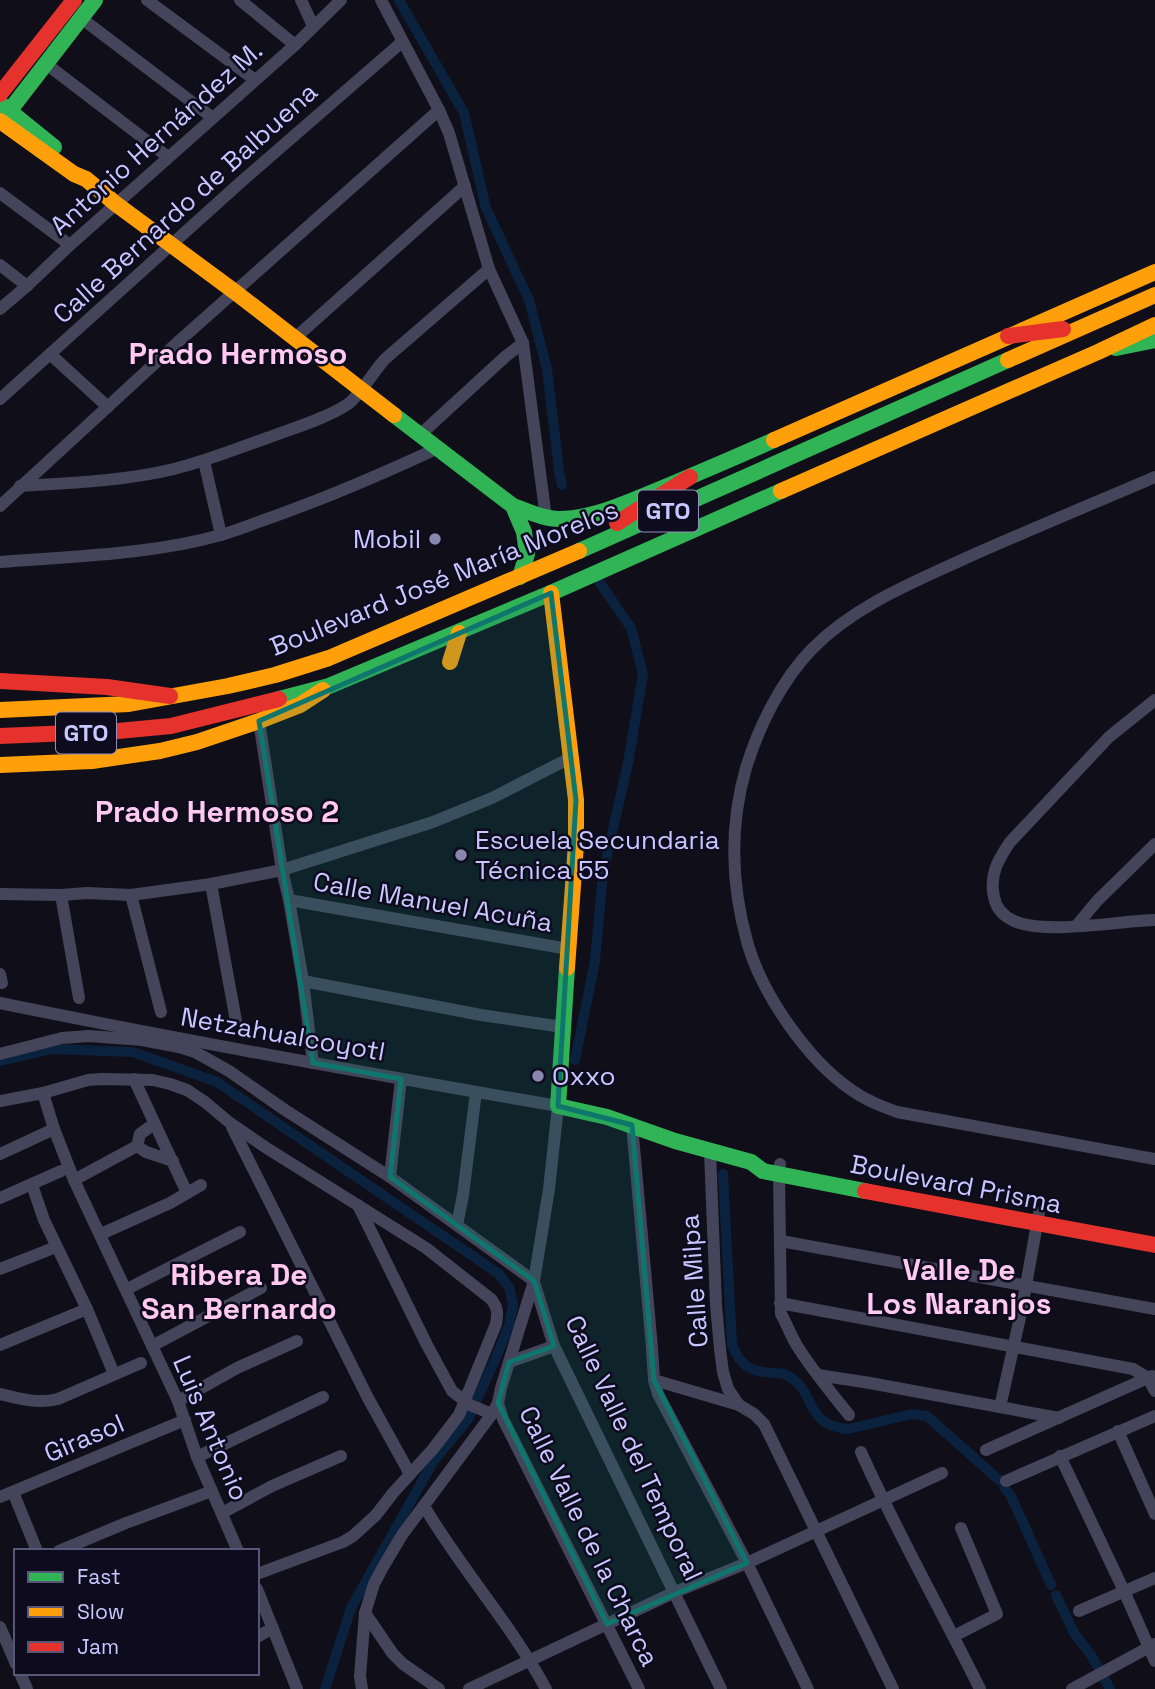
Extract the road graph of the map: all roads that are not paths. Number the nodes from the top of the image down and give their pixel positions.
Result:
1 (74, 0) edge
2 (95, 0) edge
3 (147, 0) edge
4 (240, 0) edge
5 (301, 0) edge
6 (341, 0) edge
7 (381, 0) edge
8 (81, 18) junction
9 (313, 26) junction
10 (402, 41) junction
11 (295, 45) junction
12 (45, 63) junction
13 (255, 80) junction
14 (0, 94) edge
15 (439, 110) junction
16 (2, 116) edge
17 (213, 118) junction
18 (168, 157) junction
19 (465, 187) junction
20 (0, 193) edge
21 (116, 204) junction
22 (70, 245) junction
23 (171, 246) junction
24 (0, 265) edge
25 (489, 269) junction
26 (1155, 272) edge
27 (27, 286) junction
28 (235, 292) junction
29 (1155, 295) edge
30 (0, 309) edge
31 (1088, 325) junction
32 (1155, 325) edge
33 (1008, 337) junction
34 (295, 338) junction
35 (1155, 340) edge
36 (523, 343) junction
37 (1098, 352) junction
38 (50, 354) junction
39 (361, 389) junction
40 (0, 399) edge
41 (108, 407) junction
42 (421, 434) junction
43 (438, 448) junction
44 (204, 461) junction
45 (690, 477) junction
46 (1155, 477) edge
47 (20, 486) junction
48 (0, 506) edge
49 (513, 506) junction
50 (546, 518) junction
51 (221, 535) junction
52 (558, 560) junction
53 (0, 562) edge
54 (520, 577) junction
55 (551, 593) junction
56 (459, 633) junction
57 (450, 662) dead end
58 (0, 681) edge
59 (330, 687) junction
60 (170, 696) junction
61 (1155, 700) edge
62 (0, 710) edge
63 (258, 721) junction
64 (0, 736) edge
65 (572, 757) junction
66 (0, 765) edge
67 (1155, 844) edge
68 (282, 870) junction
69 (211, 884) junction
70 (0, 894) edge
71 (61, 895) junction
72 (131, 895) junction
73 (289, 900) junction
74 (1155, 920) edge
75 (1077, 925) junction
76 (568, 949) junction
77 (303, 981) junction
78 (79, 998) dead end
79 (0, 1003) edge
80 (161, 1012) dead end
81 (236, 1021) dead end
82 (563, 1027) junction
83 (0, 1054) edge
84 (313, 1063) junction
85 (134, 1079) junction
86 (401, 1079) junction
87 (476, 1092) junction
88 (43, 1093) junction
89 (0, 1101) edge
90 (558, 1106) junction
91 (230, 1123) junction
92 (154, 1124) junction
93 (632, 1125) junction
94 (54, 1129) junction
95 (136, 1146) junction
96 (710, 1151) junction
97 (0, 1154) edge
98 (1155, 1159) edge
99 (173, 1161) junction
100 (779, 1169) junction
101 (61, 1171) dead end
102 (390, 1177) junction
103 (74, 1180) junction
104 (32, 1185) junction
105 (201, 1185) dead end
106 (187, 1193) junction
107 (0, 1198) edge
108 (358, 1205) junction
109 (1039, 1219) junction
110 (457, 1225) junction
111 (240, 1232) dead end
112 (101, 1234) junction
113 (1155, 1234) edge
114 (781, 1241) junction
115 (1155, 1245) edge
116 (57, 1247) junction
117 (0, 1269) edge
118 (534, 1281) junction
119 (1026, 1285) junction
120 (261, 1288) dead end
121 (127, 1289) junction
122 (780, 1303) junction
123 (87, 1309) junction
124 (1155, 1309) edge
125 (297, 1341) dead end
126 (0, 1345) edge
127 (152, 1346) junction
128 (554, 1346) junction
129 (1014, 1347) junction
130 (509, 1362) junction
131 (141, 1363) dead end
132 (114, 1374) junction
133 (818, 1376) junction
134 (1152, 1376) edge
135 (654, 1380) junction
136 (1155, 1391) edge
137 (0, 1394) edge
138 (323, 1397) dead end
139 (178, 1401) junction
140 (465, 1402) junction
141 (739, 1405) junction
142 (1000, 1407) junction
143 (495, 1408) junction
144 (849, 1415) dead end
145 (1155, 1416) edge
146 (1059, 1418) junction
147 (185, 1420) junction
148 (1118, 1431) junction
149 (986, 1450) dead end
150 (861, 1452) dead end
151 (341, 1456) dead end
152 (1060, 1456) junction
153 (197, 1457) junction
154 (942, 1473) dead end
155 (410, 1474) junction
156 (1006, 1481) dead end
157 (212, 1491) junction
158 (6, 1495) edge
159 (883, 1500) junction
160 (424, 1506) junction
161 (222, 1513) junction
162 (1155, 1514) edge
163 (961, 1528) dead end
164 (816, 1531) junction
165 (36, 1549) edge
166 (64, 1549) edge
167 (237, 1549) edge
168 (747, 1563) junction
169 (259, 1573) edge
170 (1155, 1578) edge
171 (1124, 1591) junction
172 (675, 1592) junction
173 (259, 1594) edge
174 (1079, 1611) dead end
175 (365, 1613) junction
176 (607, 1624) junction
177 (0, 1627) edge
178 (273, 1628) junction
179 (259, 1635) edge
180 (954, 1636) junction
181 (1152, 1646) edge
182 (9, 1652) edge
183 (530, 1659) junction
184 (1155, 1661) edge
185 (297, 1689) edge
186 (362, 1689) edge
187 (439, 1689) edge
188 (469, 1689) edge
189 (546, 1689) edge
190 (639, 1689) edge
191 (721, 1689) edge
192 (808, 1689) edge
193 (893, 1689) edge
194 (980, 1689) edge
195 (1072, 1689) edge

1 - 14 street
2 - 8 street
3 - 13 street
4 - 11 street
5 - 9 street
6 - 9 street, Antonio Hernández M.
7 - 10 street
8 - 12 street
8 - 17 street
9 - 11 street, Antonio Hernández M.
10 - 15 street
10 - 23 street, Calle Bernardo de Balbuena
11 - 13 street, Antonio Hernández M.
12 - 16 street
12 - 18 street
13 - 17 street, Antonio Hernández M.
15 - 19 street
15 - 28 street
16 - 21 street
17 - 18 street, Antonio Hernández M.
18 - 21 street, Antonio Hernández M.
19 - 25 street
19 - 34 street
20 - 22 street
21 - 22 street, Antonio Hernández M.
21 - 23 street
22 - 27 street, Antonio Hernández M.
23 - 28 street
23 - 38 street, Calle Bernardo de Balbuena
24 - 27 street
25 - 36 street
25 - 39 street
26 - 33 street, Boulevard José María Morelos
27 - 30 street, Antonio Hernández M.
28 - 34 street
28 - 41 street
29 - 31 street, Boulevard José María Morelos / GTO
31 - 33 street
31 - 52 street, Boulevard José María Morelos / GTO
32 - 37 street, Boulevard José María Morelos / GTO
33 - 45 street, Boulevard José María Morelos
34 - 39 street
35 - 37 street
36 - 42 street
36 - 50 street
37 - 55 street, Boulevard José María Morelos / GTO
38 - 40 street, Calle Bernardo de Balbuena
38 - 41 street
39 - 42 street
39 - 44 street
41 - 47 street
42 - 43 street
43 - 49 street
43 - 51 street
44 - 47 street
44 - 51 street
45 - 50 street, Boulevard José María Morelos
45 - 52 street
46 - 98 street
47 - 48 street
49 - 50 street, Boulevard José María Morelos
49 - 54 street
51 - 53 street
52 - 54 street, Boulevard José María Morelos / GTO
54 - 60 street, Boulevard José María Morelos / GTO
55 - 56 street, Boulevard José María Morelos / GTO
55 - 65 street, Calle Valle del Temporal
56 - 57 street
56 - 59 street, Boulevard José María Morelos / GTO
58 - 60 street
59 - 63 street
59 - 64 street, GTO
60 - 62 street, Boulevard José María Morelos / GTO
61 - 75 street
63 - 66 street
63 - 68 street
65 - 68 street
65 - 76 street, Calle Valle del Temporal
67 - 75 street
68 - 69 street
68 - 73 street
69 - 72 street
69 - 81 street
70 - 71 street
71 - 72 street
71 - 78 street
72 - 80 street
73 - 76 street, Calle Manuel Acuña
73 - 77 street
74 - 75 street
76 - 82 street, Calle Valle del Temporal
77 - 82 street
77 - 84 street
79 - 84 street, Netzahualcoyotl
82 - 90 street, Calle Valle del Temporal
83 - 102 street
84 - 86 street, Netzahualcoyotl
85 - 88 street
85 - 91 street
85 - 92 street
86 - 87 street, Netzahualcoyotl
86 - 102 street
87 - 90 street, Netzahualcoyotl
87 - 110 street
88 - 89 street
88 - 94 street, Luis Antonio
90 - 93 street, Boulevard Prisma
90 - 118 street, Calle Valle del Temporal
91 - 108 street
91 - 155 street
92 - 95 street
92 - 99 street
93 - 96 street, Boulevard Prisma
93 - 135 street
94 - 97 street
94 - 103 street, Luis Antonio
95 - 99 street
95 - 103 street
96 - 100 street, Boulevard Prisma
96 - 141 street, Calle Milpa
99 - 106 street
100 - 109 street, Boulevard Prisma
100 - 114 street
101 - 104 street
102 - 110 street
103 - 112 street, Luis Antonio
104 - 107 street
104 - 116 street
105 - 106 street
106 - 112 street
108 - 140 street
108 - 140 street
109 - 113 street, Boulevard Prisma
109 - 115 street, Boulevard Prisma
109 - 119 street
110 - 118 street
111 - 121 street
112 - 121 street, Luis Antonio
114 - 119 street
114 - 122 street
116 - 117 street
116 - 123 street
118 - 128 street, Calle Valle del Temporal
118 - 130 street
119 - 124 street
119 - 129 street
120 - 127 street
121 - 127 street, Luis Antonio
122 - 129 street
122 - 133 street
123 - 126 street
123 - 132 street
125 - 139 street
127 - 139 street, Luis Antonio
128 - 130 street
128 - 172 street, Calle Valle del Temporal
129 - 134 street
129 - 142 street
130 - 143 street
131 - 132 street
132 - 137 street
133 - 142 street
133 - 144 street
134 - 136 street
134 - 146 street
135 - 141 street
135 - 168 street
138 - 153 street
139 - 147 street, Luis Antonio
140 - 143 street
140 - 155 street
141 - 164 street
142 - 146 street
143 - 160 street
143 - 176 street, Calle Valle de la Charca
145 - 148 street
146 - 149 street
147 - 153 street, Luis Antonio
147 - 158 street, Girasol
148 - 152 street
148 - 162 street
150 - 159 street
151 - 161 street
152 - 156 street
152 - 171 street
153 - 157 street, Luis Antonio
154 - 159 street
155 - 169 street
157 - 161 street, Luis Antonio
157 - 166 street
158 - 165 street
159 - 164 street
159 - 180 street
160 - 175 street
160 - 183 street
161 - 167 street, Luis Antonio
163 - 180 street
164 - 168 street
164 - 193 street
168 - 172 street
168 - 192 street
170 - 171 street
171 - 174 street
171 - 181 street
172 - 176 street
172 - 191 street, Calle Valle del Temporal
173 - 178 street
175 - 186 street
175 - 187 street
176 - 183 street
176 - 190 street, Calle Valle de la Charca
177 - 182 street
178 - 179 street
178 - 185 street
180 - 194 street
181 - 184 street
181 - 195 street
183 - 188 street
183 - 189 street

